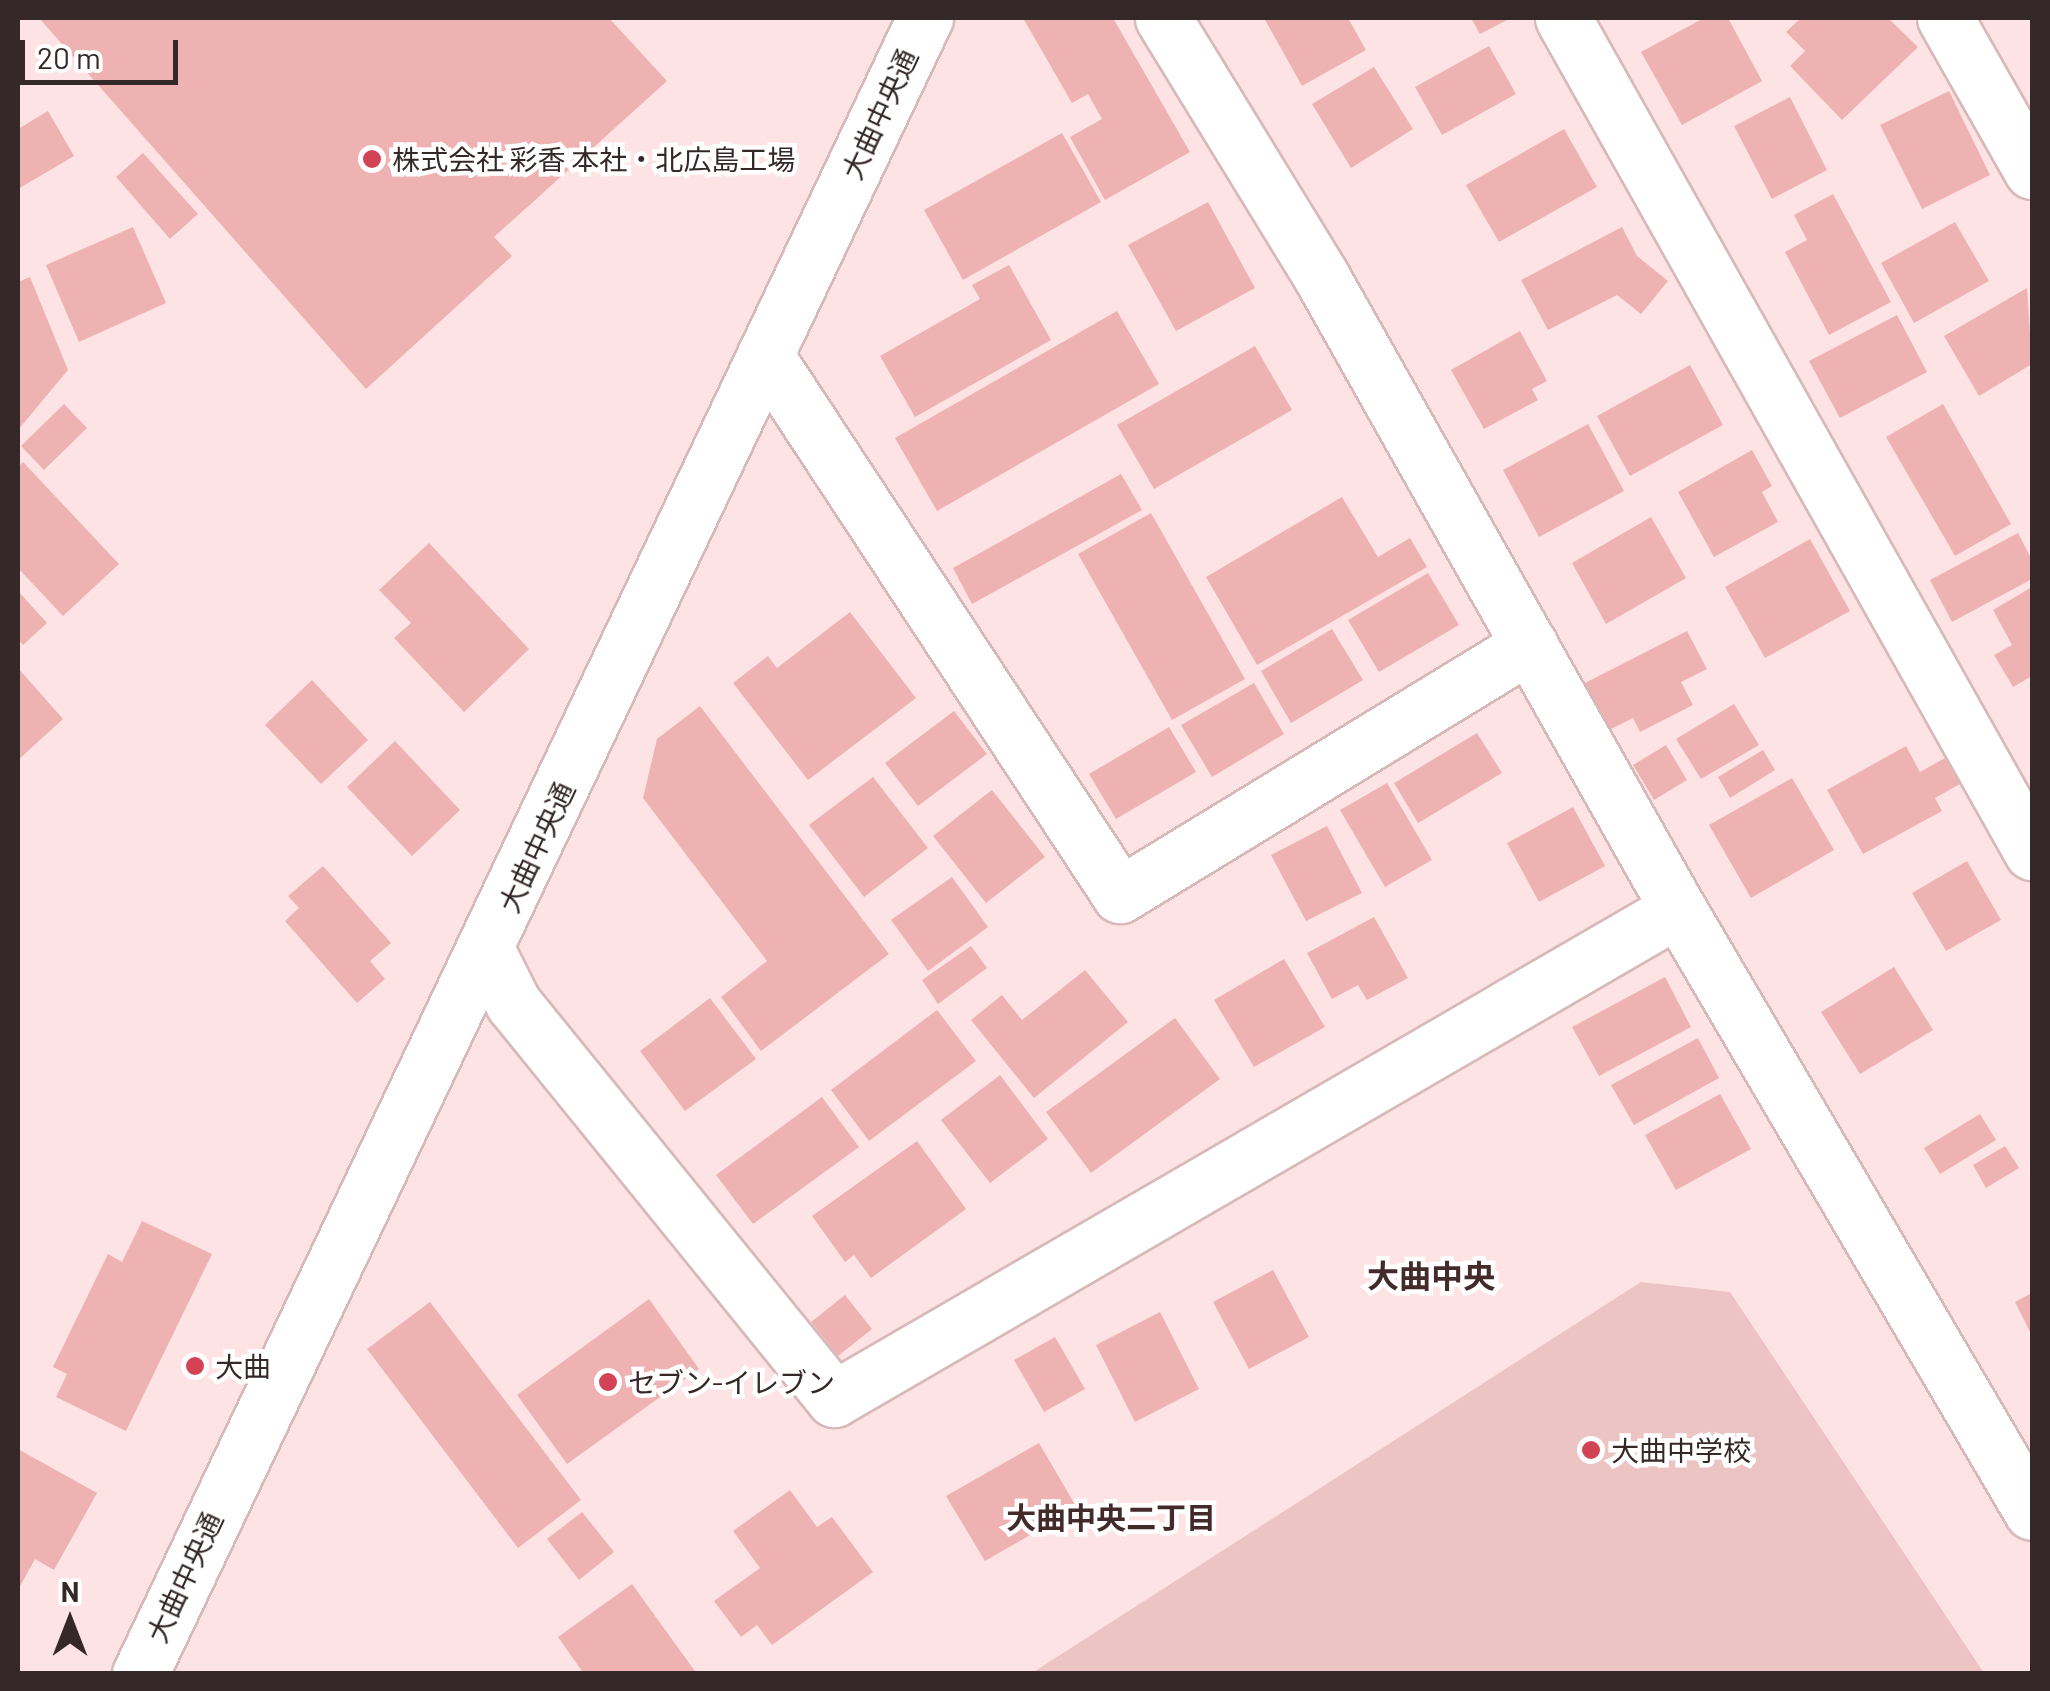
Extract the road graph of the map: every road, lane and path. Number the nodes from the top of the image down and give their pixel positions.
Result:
1 (925, 18) edge
2 (1163, 18) edge
3 (1562, 18) edge
4 (1944, 18) edge
5 (2032, 171) edge
6 (765, 355) junction
7 (1530, 644) junction
8 (2032, 852) edge
9 (1678, 909) junction
10 (487, 951) junction
11 (2032, 1512) edge
12 (140, 1674) edge

1 - 6 street, 大曲中央通
2 - 7 street
3 - 8 street
4 - 5 street
6 - 7 street
6 - 10 street, 大曲中央通
7 - 9 street
9 - 10 street
9 - 11 street
10 - 12 street, 大曲中央通

